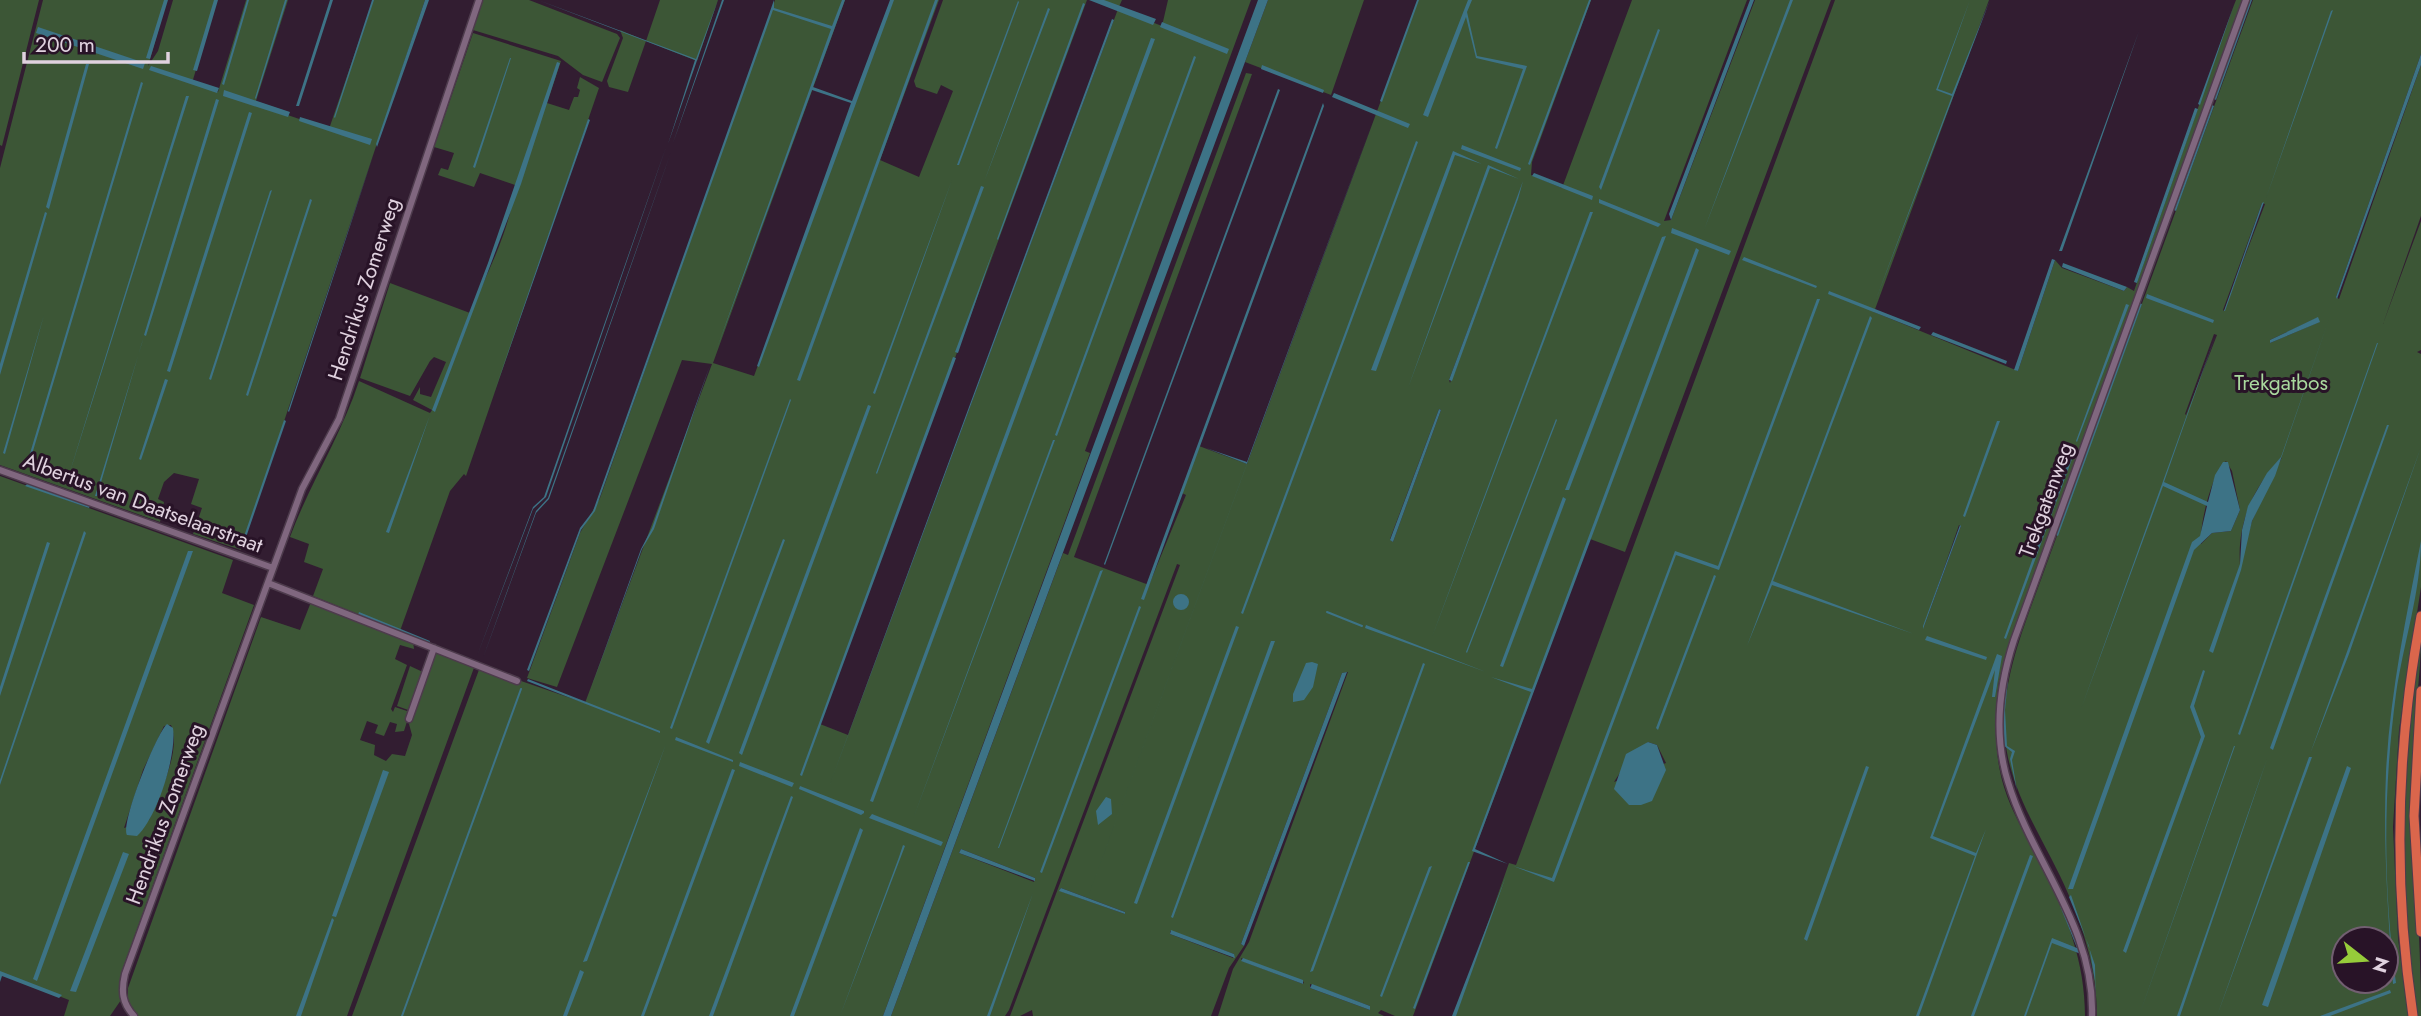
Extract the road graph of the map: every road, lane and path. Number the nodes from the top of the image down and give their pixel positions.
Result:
1 (479, 0) edge
2 (2246, 0) edge
3 (0, 470) edge
4 (273, 568) junction
5 (268, 583) junction
6 (2421, 616) edge
7 (434, 648) junction
8 (517, 681) dead end
9 (2421, 691) edge
10 (409, 719) dead end
11 (2421, 932) edge
12 (134, 1016) edge
13 (2092, 1016) edge
14 (2413, 1016) edge

1 - 4 street, Hendrikus Zomerweg
2 - 13 street, Trekgatenweg
3 - 4 street, Albertus van Daatselaarstraat
4 - 5 street, Hendrikus Zomerweg
5 - 7 street
5 - 12 street, Hendrikus Zomerweg
6 - 14 highway
7 - 8 street
7 - 10 street
9 - 11 highway

